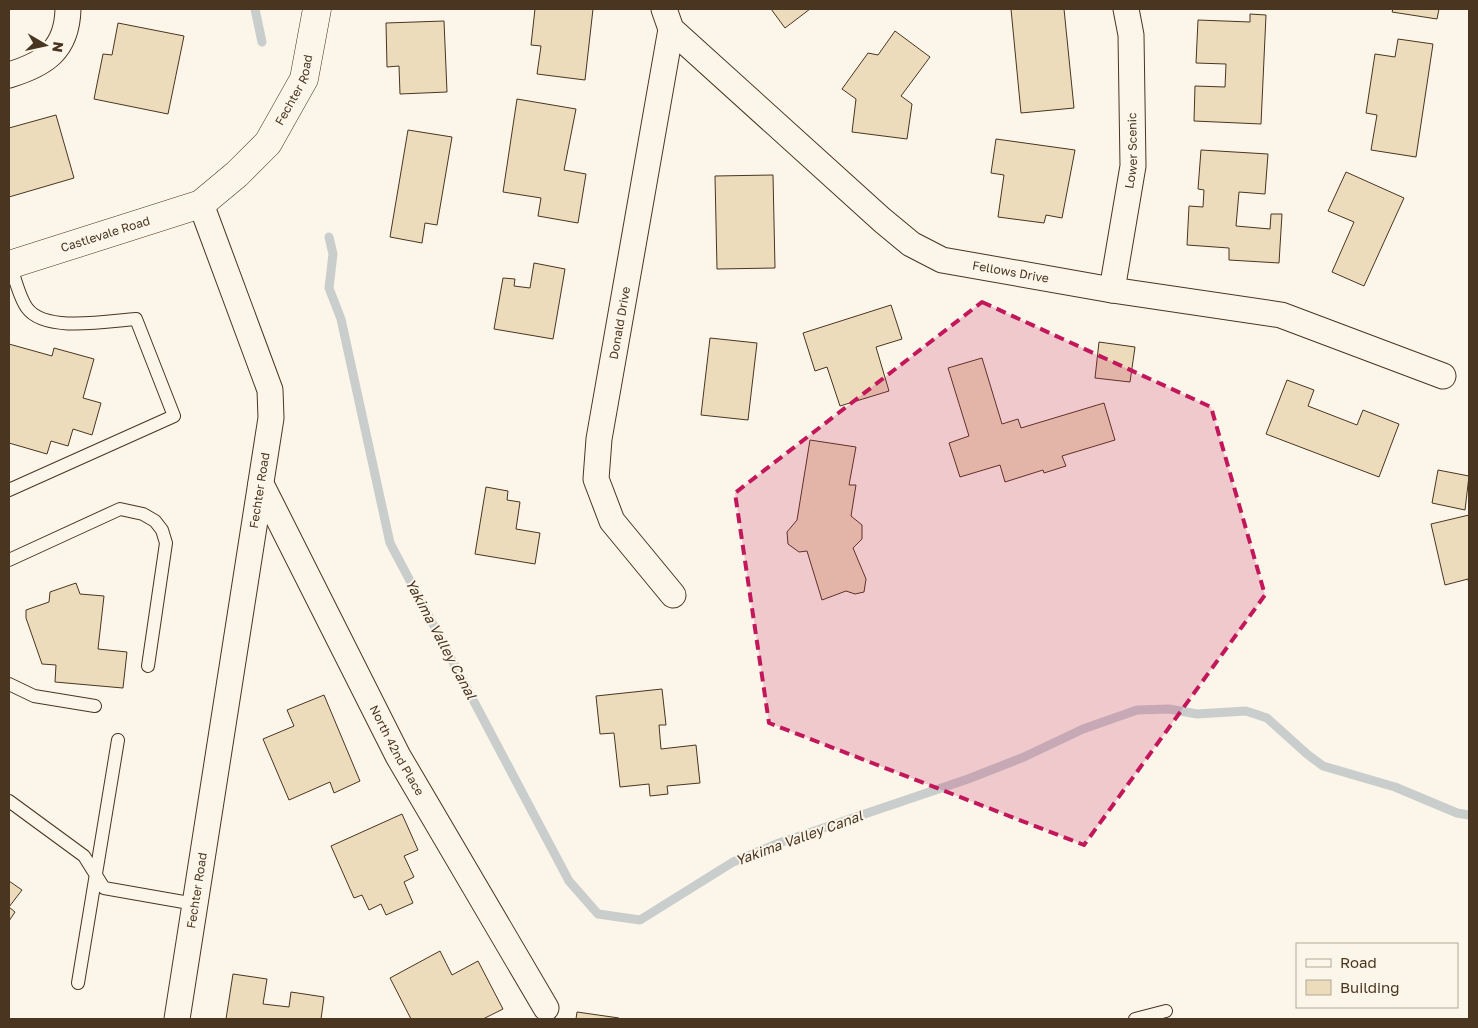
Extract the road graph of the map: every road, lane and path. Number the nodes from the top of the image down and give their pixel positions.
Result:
1 (68, 9) edge
2 (318, 9) edge
3 (1126, 9) edge
4 (668, 19) edge
5 (9, 75) edge
6 (201, 204) junction
7 (9, 264) edge
8 (1112, 290) junction
9 (1443, 376) dead end
10 (261, 484) junction
11 (9, 490) edge
12 (9, 560) edge
13 (673, 595) dead end
14 (148, 666) dead end
15 (9, 684) edge
16 (95, 706) dead end
17 (118, 740) dead end
18 (9, 801) edge
19 (96, 875) junction
20 (195, 904) junction
21 (78, 983) dead end
22 (546, 1008) dead end
23 (1166, 1011) dead end
24 (177, 1019) edge
25 (1135, 1019) edge

1 - 5 street
2 - 6 street, Fechter Road
3 - 8 street, Lower Scenic
4 - 8 street, Fellows Drive
4 - 13 street, Donald Drive
6 - 7 street, Castlevale Road
6 - 10 street, Fechter Road
7 - 11 lane
8 - 9 street, Fellows Drive
10 - 20 street, Fechter Road
10 - 22 street, North 42nd Place
12 - 14 lane
15 - 16 lane
17 - 19 lane
18 - 19 lane
19 - 20 lane
19 - 21 lane
20 - 24 street, Fechter Road
23 - 25 lane

